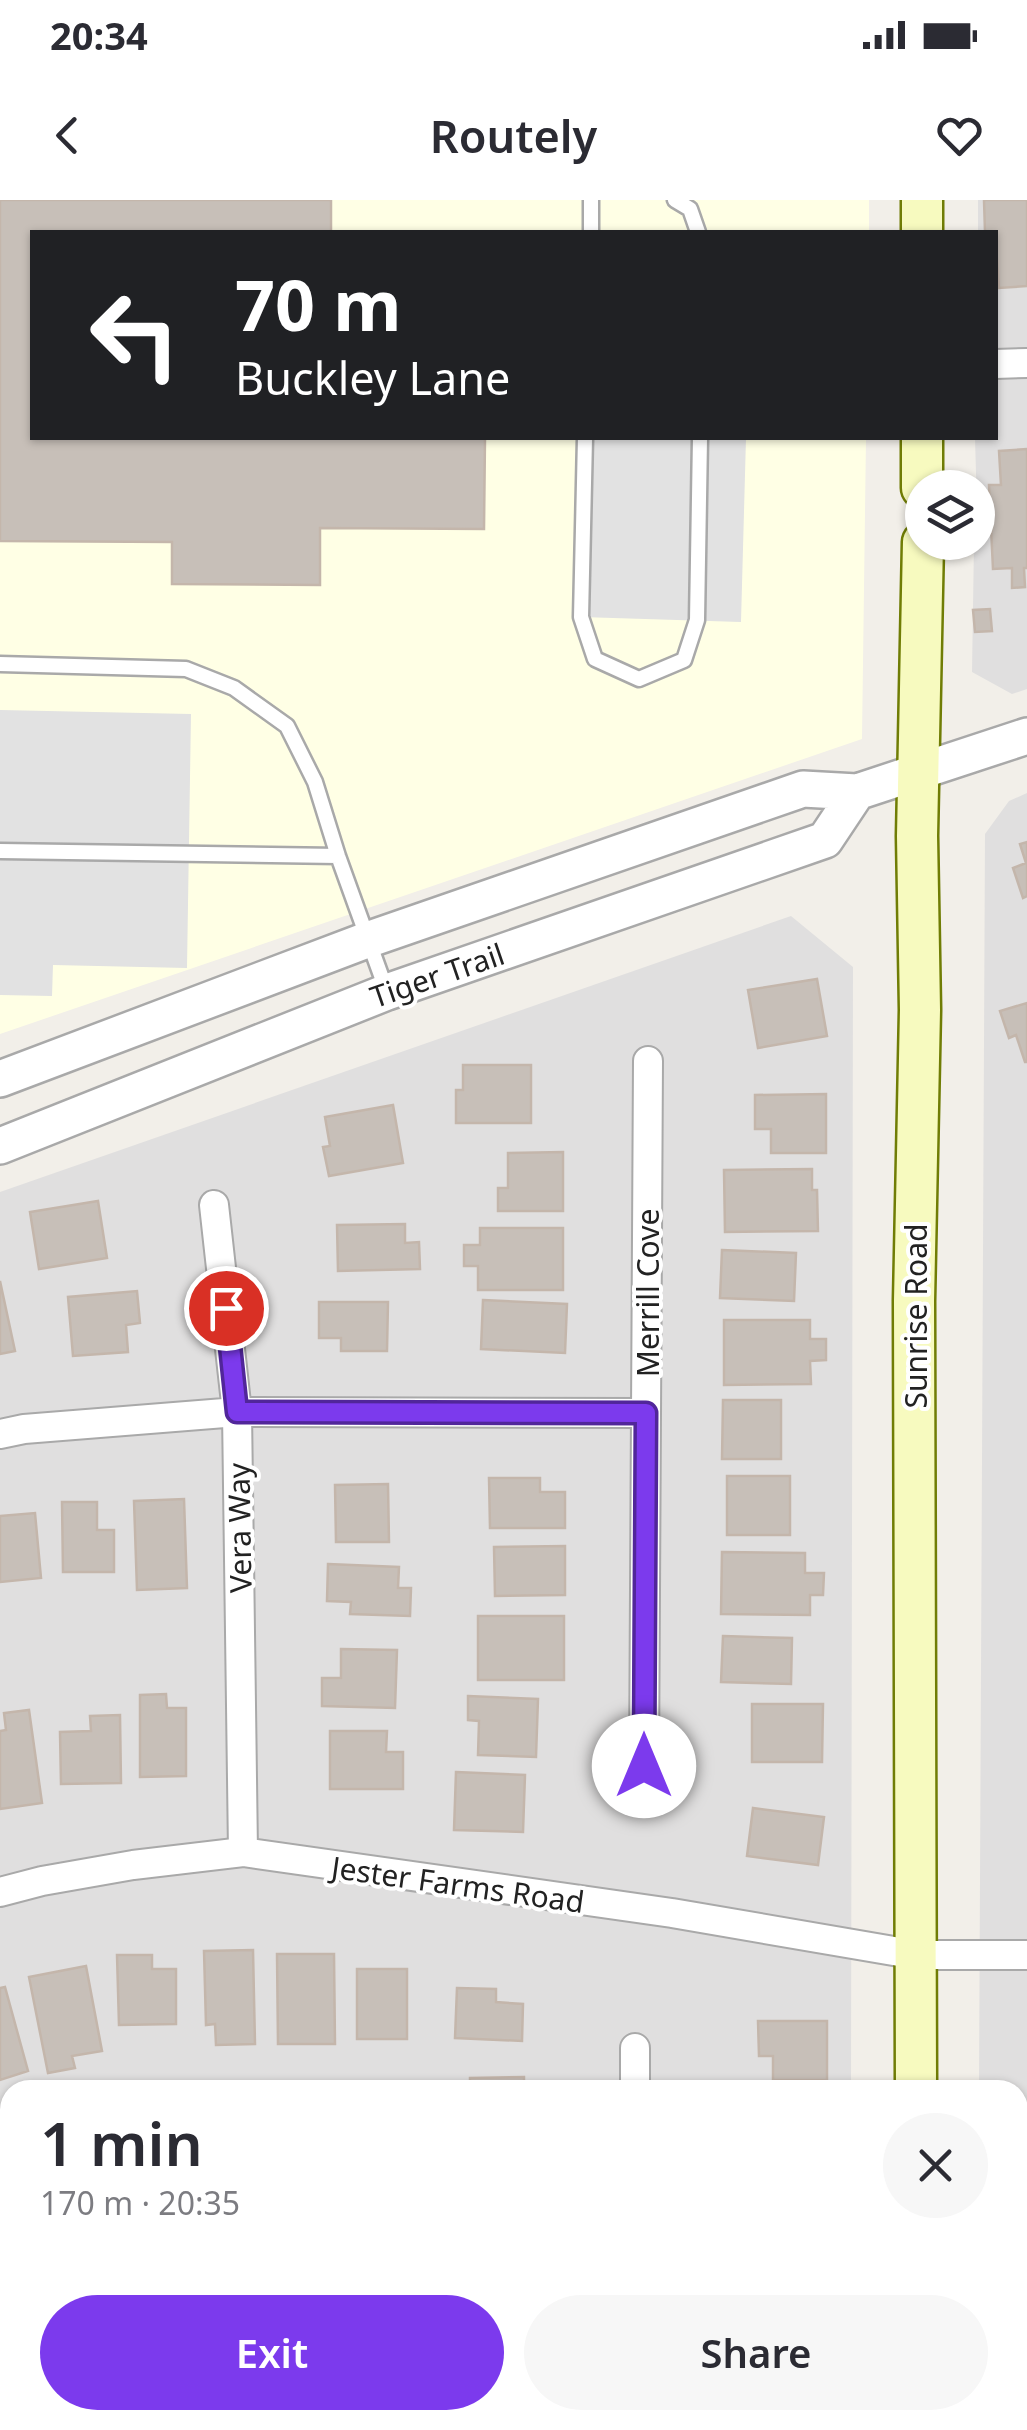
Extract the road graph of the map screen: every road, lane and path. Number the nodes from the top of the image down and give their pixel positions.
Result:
1 (591, 200) edge
2 (675, 200) edge
3 (922, 200) edge
4 (591, 230) edge
5 (697, 230) edge
6 (922, 230) edge
7 (1027, 363) edge
8 (998, 364) edge
9 (586, 440) edge
10 (700, 440) edge
11 (922, 440) edge
12 (922, 470) edge
13 (922, 560) edge
14 (0, 664) edge
15 (1027, 736) edge
16 (918, 774) junction
17 (857, 792) junction
18 (0, 851) edge
19 (338, 856) junction
20 (367, 940) junction
21 (387, 992) junction
22 (648, 1061) dead end
23 (0, 1079) edge
24 (0, 1146) edge
25 (214, 1205) dead end
26 (237, 1412) junction
27 (646, 1413) junction
28 (0, 1434) edge
29 (644, 1766) dead end
30 (243, 1852) junction
31 (0, 1892) edge
32 (917, 1955) junction
33 (1027, 1955) edge
34 (635, 2048) dead end
35 (635, 2080) edge
36 (916, 2080) edge

1 - 4 lane
2 - 5 lane
3 - 6 main road
7 - 8 street
9 - 10 lane
11 - 12 main road
13 - 16 main road, Sunrise Road
14 - 19 lane
15 - 16 street, Tiger Trail
16 - 17 street, Tiger Trail
16 - 32 main road, Sunrise Road
17 - 20 street, Tiger Trail
17 - 21 street, Tiger Trail
18 - 19 lane
19 - 20 lane
20 - 21 lane
20 - 23 street, Tiger Trail
21 - 24 street, Tiger Trail
22 - 27 street, Merrill Cove
25 - 26 street, Vera Way
26 - 27 street
26 - 28 street
26 - 30 street, Vera Way
27 - 29 street, Merrill Cove
30 - 31 street, Jester Farms Road
30 - 32 street, Jester Farms Road
32 - 33 street, Jester Farms Road
32 - 36 main road, Sunrise Road
34 - 35 street

